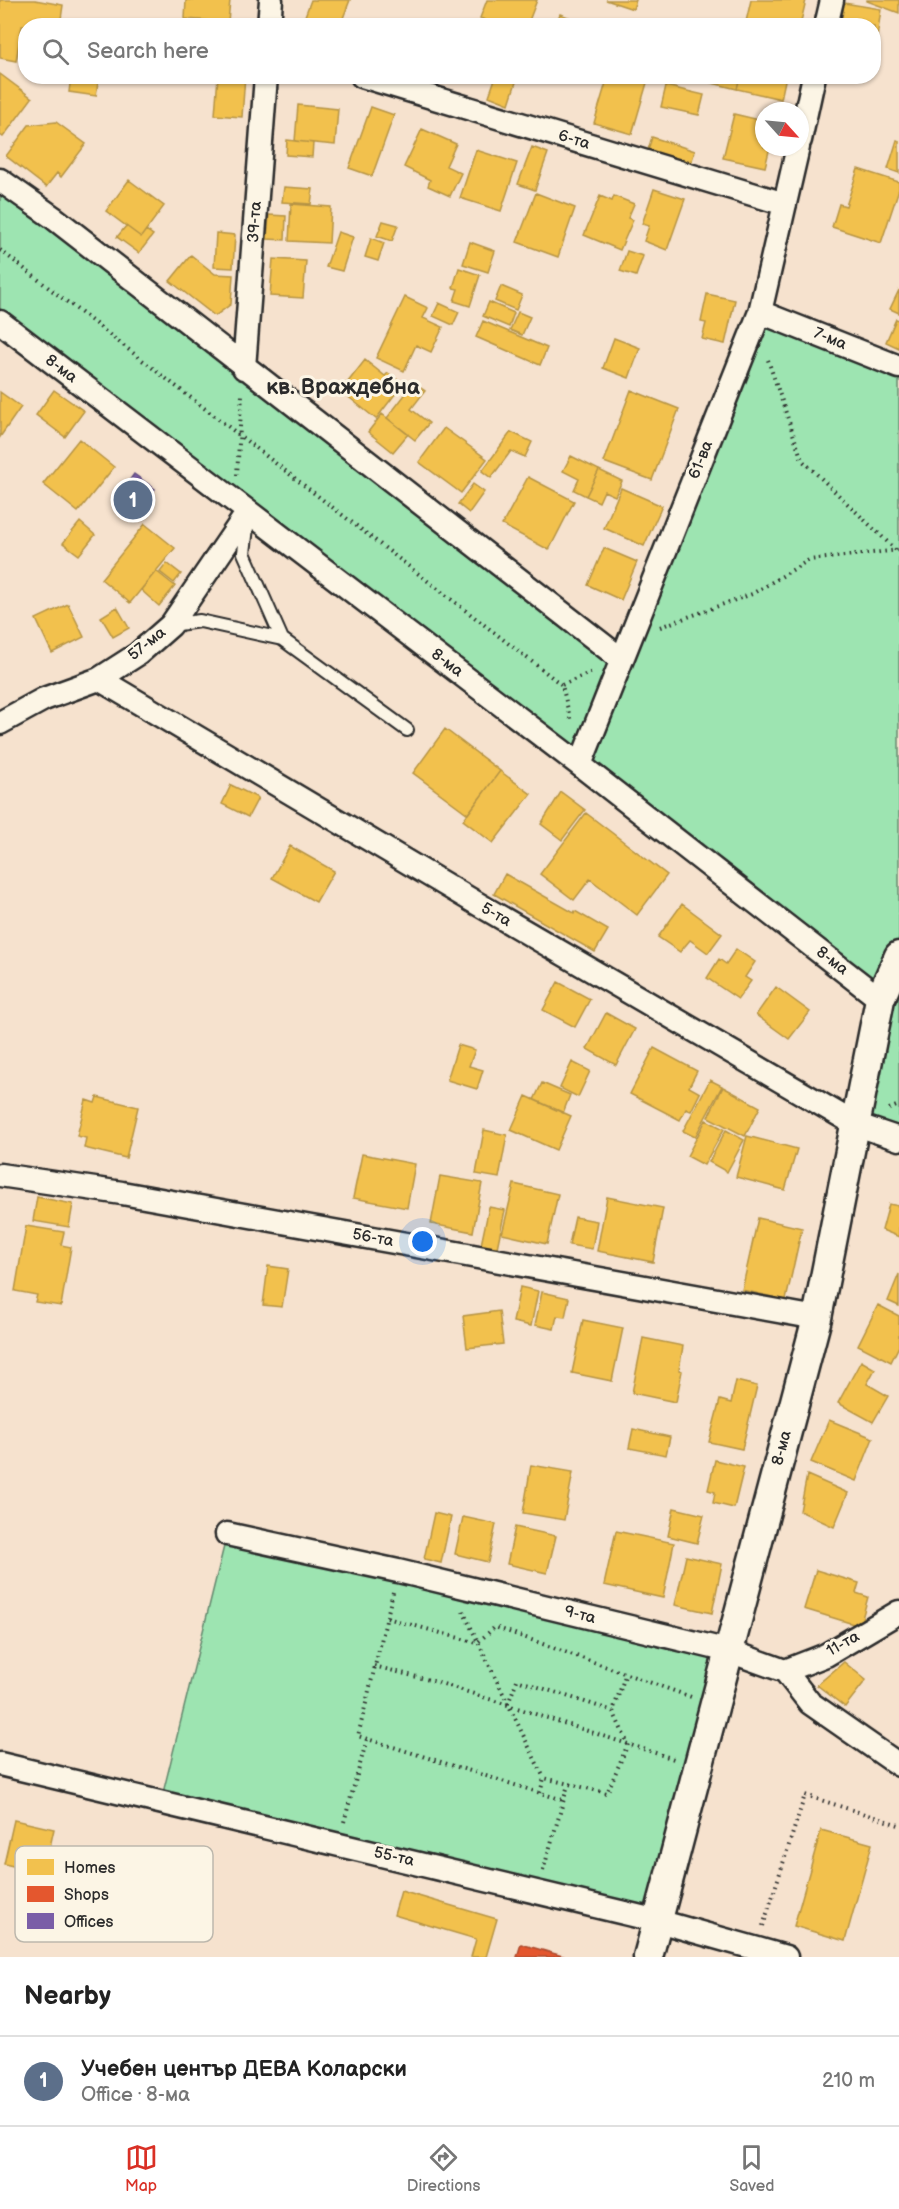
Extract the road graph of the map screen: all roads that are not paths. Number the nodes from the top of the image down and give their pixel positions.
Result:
1 (272, 0) edge
2 (832, 0) edge
3 (271, 18) edge
4 (828, 18) edge
5 (265, 84) edge
6 (388, 84) edge
7 (812, 84) edge
8 (808, 102) edge
9 (796, 156) edge
10 (0, 180) edge
11 (785, 204) junction
12 (760, 312) junction
13 (0, 322) edge
14 (899, 367) edge
15 (244, 368) junction
16 (248, 512) junction
17 (171, 625) junction
18 (282, 639) junction
19 (621, 659) junction
20 (99, 679) junction
21 (0, 723) edge
22 (407, 730) dead end
23 (580, 765) junction
24 (899, 956) edge
25 (880, 999) junction
26 (855, 1124) junction
27 (899, 1139) edge
28 (0, 1176) edge
29 (817, 1318) junction
30 (227, 1534) dead end
31 (899, 1612) edge
32 (729, 1651) junction
33 (785, 1671) junction
34 (0, 1764) edge
35 (899, 1765) edge
36 (658, 1921) junction
37 (648, 1957) edge
38 (786, 1957) edge

1 - 3 street
2 - 4 street
5 - 15 street, 39-та
6 - 11 street, 6-та
7 - 8 street
9 - 11 street, 61-ва
10 - 15 street
11 - 12 street, 61-ва
12 - 14 street, 7-ма
12 - 19 street, 61-ва
13 - 16 street, 8-ма
15 - 19 street
16 - 17 street, 57-ма
16 - 18 lane
16 - 23 street, 8-ма
17 - 18 lane
17 - 20 street, 57-ма
18 - 22 lane
19 - 23 street, 61-ва
20 - 21 street, 57-ма
20 - 26 street, 5-та
23 - 25 street, 8-ма
24 - 25 street
25 - 26 street, 8-ма
26 - 27 street, 5-та
26 - 29 street, 8-ма
28 - 29 street, 56-та
29 - 32 street, 8-ма
30 - 32 street, 9-та
31 - 33 street, 11-та
32 - 33 street, 9-та
32 - 36 street, 8-ма
33 - 35 street
34 - 36 street, 55-та
36 - 37 street, 8-ма
36 - 38 street, 55-та

